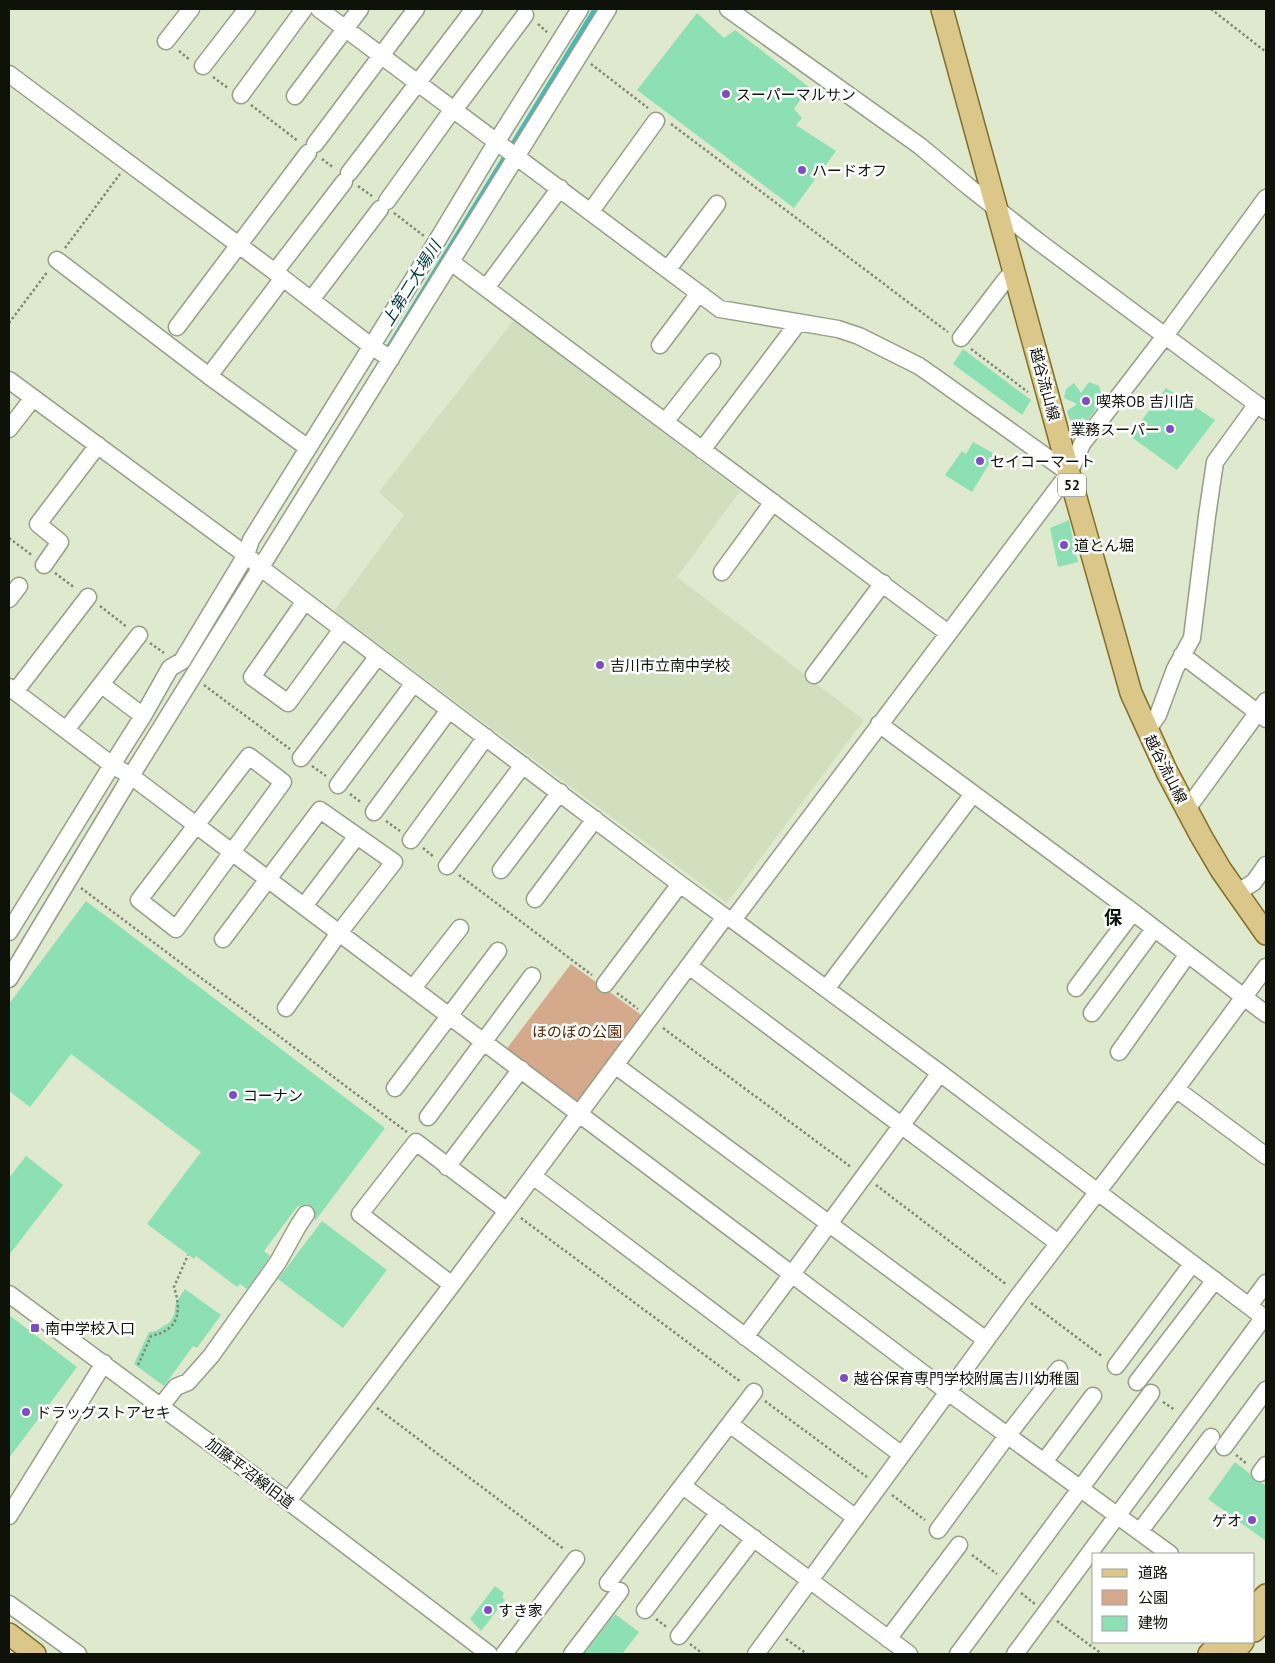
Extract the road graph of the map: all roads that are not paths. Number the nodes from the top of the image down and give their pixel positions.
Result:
1 (191, 9) edge
2 (247, 9) edge
3 (304, 9) edge
4 (319, 9) edge
5 (360, 9) edge
6 (416, 9) edge
7 (474, 9) edge
8 (580, 9) edge
9 (608, 9) edge
10 (728, 9) edge
11 (942, 9) edge
12 (525, 15) dead end
13 (346, 28) junction
14 (166, 41) dead end
15 (381, 55) junction
16 (203, 66) dead end
17 (9, 74) edge
18 (418, 82) junction
19 (241, 95) dead end
20 (295, 96) dead end
21 (454, 109) junction
22 (658, 118) road end
23 (497, 141) junction
24 (516, 156) junction
25 (560, 188) junction
26 (1266, 198) edge
27 (717, 204) dead end
28 (998, 210) junction
29 (591, 211) junction
30 (239, 245) junction
31 (56, 260) road end
32 (451, 262) junction
33 (668, 269) junction
34 (1014, 270) junction
35 (279, 275) junction
36 (486, 288) junction
37 (699, 293) junction
38 (311, 300) junction
39 (798, 323) junction
40 (177, 327) dead end
41 (1165, 336) junction
42 (961, 341) road end
43 (660, 345) dead end
44 (371, 346) junction
45 (391, 359) junction
46 (712, 362) dead end
47 (209, 376) junction
48 (9, 380) edge
49 (33, 398) junction
50 (1262, 408) edge
51 (665, 422) junction
52 (9, 429) edge
53 (98, 445) junction
54 (308, 448) junction
55 (702, 450) junction
56 (1069, 473) junction
57 (773, 502) junction
58 (252, 560) junction
59 (44, 565) dead end
60 (722, 572) dead end
61 (883, 584) junction
62 (88, 597) dead end
63 (305, 601) junction
64 (342, 629) junction
65 (948, 633) junction
66 (139, 635) dead end
67 (1182, 655) junction
68 (378, 656) junction
69 (814, 675) dead end
70 (414, 683) junction
71 (102, 685) junction
72 (12, 690) edge
73 (449, 710) junction
74 (1263, 711) edge
75 (143, 716) junction
76 (879, 724) junction
77 (1145, 726) junction
78 (66, 730) junction
79 (486, 737) junction
80 (301, 758) road end
81 (523, 765) junction
82 (122, 771) junction
83 (338, 785) road end
84 (560, 792) junction
85 (973, 794) junction
86 (1186, 809) junction
87 (374, 812) road end
88 (595, 819) junction
89 (196, 826) junction
90 (357, 836) junction
91 (411, 840) road end
92 (232, 853) junction
93 (447, 866) road end
94 (1266, 866) edge
95 (501, 870) dead end
96 (268, 880) junction
97 (680, 884) junction
98 (1237, 893) junction
99 (535, 900) dead end
100 (304, 906) junction
101 (1133, 912) junction
102 (729, 918) junction
103 (460, 928) dead end
104 (1154, 929) junction
105 (9, 932) edge
106 (339, 933) junction
107 (1266, 934) edge
108 (223, 939) dead end
109 (498, 951) dead end
110 (1188, 954) junction
111 (689, 966) junction
112 (1266, 967) edge
113 (532, 976) dead end
114 (9, 979) edge
115 (605, 984) road end
116 (413, 988) junction
117 (1076, 988) dead end
118 (826, 989) junction
119 (1244, 997) junction
120 (286, 1008) dead end
121 (1092, 1013) dead end
122 (1266, 1014) edge
123 (449, 1015) junction
124 (484, 1042) junction
125 (1120, 1052) dead end
126 (615, 1065) junction
127 (520, 1069) junction
128 (940, 1073) junction
129 (395, 1088) dead end
130 (1176, 1089) junction
131 (579, 1113) junction
132 (428, 1117) dead end
133 (901, 1124) junction
134 (1266, 1156) edge
135 (448, 1166) junction
136 (533, 1176) junction
137 (1096, 1192) junction
138 (507, 1211) junction
139 (306, 1214) dead end
140 (828, 1224) junction
141 (1058, 1243) junction
142 (1192, 1264) junction
143 (792, 1274) junction
144 (1215, 1280) junction
145 (1266, 1283) edge
146 (452, 1285) junction
147 (9, 1294) edge
148 (1249, 1306) junction
149 (1265, 1318) edge
150 (745, 1337) junction
151 (986, 1340) junction
152 (104, 1363) junction
153 (1116, 1366) dead end
154 (1059, 1369) dead end
155 (1137, 1382) dead end
156 (1266, 1390) edge
157 (754, 1392) road end
158 (948, 1392) junction
159 (1151, 1393) dead end
160 (1093, 1396) dead end
161 (161, 1406) junction
162 (731, 1424) junction
163 (1007, 1436) junction
164 (902, 1455) junction
165 (1044, 1462) junction
166 (683, 1486) junction
167 (1080, 1489) junction
168 (288, 1501) junction
169 (719, 1512) junction
170 (1117, 1515) junction
171 (9, 1516) edge
172 (856, 1518) junction
173 (938, 1530) road end
174 (754, 1538) junction
175 (1145, 1542) edge
176 (959, 1545) road end
177 (1168, 1553) edge
178 (576, 1559) road end
179 (810, 1580) junction
180 (1266, 1595) edge
181 (9, 1604) edge
182 (1255, 1607) edge
183 (645, 1610) road end
184 (1266, 1618) edge
185 (1255, 1630) edge
186 (9, 1634) edge
187 (679, 1636) road end
188 (888, 1639) junction
189 (1220, 1643) edge
190 (1243, 1643) edge
191 (34, 1654) edge
192 (75, 1654) edge
193 (492, 1654) edge
194 (572, 1654) edge
195 (756, 1654) edge
196 (909, 1654) edge
197 (958, 1654) edge
198 (1015, 1654) edge
199 (1209, 1654) edge
200 (1232, 1654) edge

1 - 14 street
2 - 16 street
3 - 19 street
4 - 13 street
5 - 13 street
6 - 15 street
7 - 18 street
8 - 23 street
9 - 24 street
10 - 28 street
11 - 28 main road, 越谷流山線 / 52
12 - 21 street
13 - 15 street
13 - 20 street
15 - 18 street
15 - 30 street
17 - 30 street
18 - 21 street
18 - 35 street
21 - 23 street
21 - 38 street
22 - 29 street
23 - 24 street
23 - 44 street
24 - 25 street
24 - 32 street
25 - 29 street
25 - 36 street
26 - 41 street
27 - 33 street
28 - 34 main road, 越谷流山線 / 52
28 - 41 street
29 - 33 street
30 - 35 street
30 - 40 street
31 - 47 street
32 - 36 street
32 - 45 street
33 - 37 street
34 - 42 street
34 - 56 main road, 越谷流山線 / 52
35 - 38 street
35 - 47 street
36 - 51 street
37 - 39 street
37 - 43 street
38 - 44 street
39 - 55 street
39 - 56 street
41 - 50 street
41 - 56 street
44 - 45 street
44 - 54 street
45 - 58 street
46 - 51 street
47 - 54 street
48 - 49 street
49 - 52 street
49 - 53 street
50 - 67 street
51 - 55 street
53 - 58 street
53 - 59 street
54 - 58 street
55 - 57 street
56 - 65 street
56 - 77 main road, 越谷流山線 / 52
57 - 60 street
57 - 61 street
58 - 63 street
58 - 75 street
58 - 82 street
61 - 65 street
61 - 69 street
62 - 72 street
63 - 64 street
63 - 64 street
64 - 68 street
65 - 76 street
66 - 71 street
67 - 74 street
67 - 77 street
68 - 70 street
68 - 80 street
70 - 73 street
70 - 83 street
71 - 75 street
71 - 78 street
72 - 78 street
73 - 79 street
73 - 87 street
74 - 86 street
75 - 82 street
76 - 85 street
76 - 102 street
77 - 86 main road, 越谷流山線 / 52
78 - 82 street
79 - 81 street
79 - 91 street
81 - 84 street
81 - 93 street
82 - 89 street
82 - 105 street
82 - 114 street
84 - 88 street
84 - 95 street
85 - 101 street
85 - 118 street
86 - 98 main road, 越谷流山線 / 52
88 - 97 street
88 - 99 street
89 - 92 street
89 - 92 street
89 - 92 street
90 - 96 street
90 - 100 street
90 - 106 street
92 - 96 street
94 - 98 street
96 - 100 street
96 - 108 street
97 - 102 street
97 - 115 street
98 - 107 main road, 越谷流山線 / 52
100 - 106 street
101 - 104 street
101 - 117 street
102 - 111 street
102 - 118 street
103 - 116 street
104 - 110 street
104 - 121 street
106 - 116 street
106 - 120 street
109 - 123 street
110 - 119 street
110 - 125 street
111 - 126 street
111 - 133 street
112 - 119 street
113 - 124 street
116 - 123 street
118 - 128 street
119 - 122 street
119 - 130 street
123 - 124 street
123 - 129 street
124 - 127 street
124 - 132 street
126 - 131 street
126 - 140 street
127 - 131 street
127 - 135 street
128 - 133 street
128 - 137 street
130 - 134 street
130 - 137 street
131 - 136 street
131 - 143 street
133 - 140 street
133 - 141 street
135 - 138 street
135 - 146 street
136 - 138 street
136 - 150 street
137 - 141 street
137 - 142 street
138 - 146 street
139 - 161 street
140 - 143 street
140 - 151 street
141 - 151 street
142 - 144 street
142 - 153 street
143 - 150 street
143 - 158 street
144 - 148 street
144 - 155 street
145 - 148 street
146 - 168 street
147 - 152 street, 加藤平沼線旧道
148 - 149 street
149 - 170 street
150 - 164 street
151 - 158 street
152 - 161 street, 加藤平沼線旧道
152 - 171 street
154 - 163 street
156 - 175 street
157 - 162 street
158 - 163 street
158 - 164 street
159 - 167 street
160 - 165 street
161 - 168 street, 加藤平沼線旧道
162 - 166 street
162 - 172 street
163 - 165 street
163 - 173 street
164 - 172 street
165 - 167 street
166 - 169 street
166 - 194 street
167 - 170 street
167 - 197 street
168 - 193 street, 加藤平沼線旧道
169 - 174 street
169 - 183 street
170 - 175 street
170 - 198 street
172 - 179 street
174 - 179 street
174 - 187 street
175 - 177 street
176 - 188 street
178 - 193 street
179 - 188 street
179 - 195 street
180 - 182 main road
181 - 192 street
184 - 185 main road
186 - 191 main road
188 - 196 street
189 - 199 main road
190 - 200 main road

